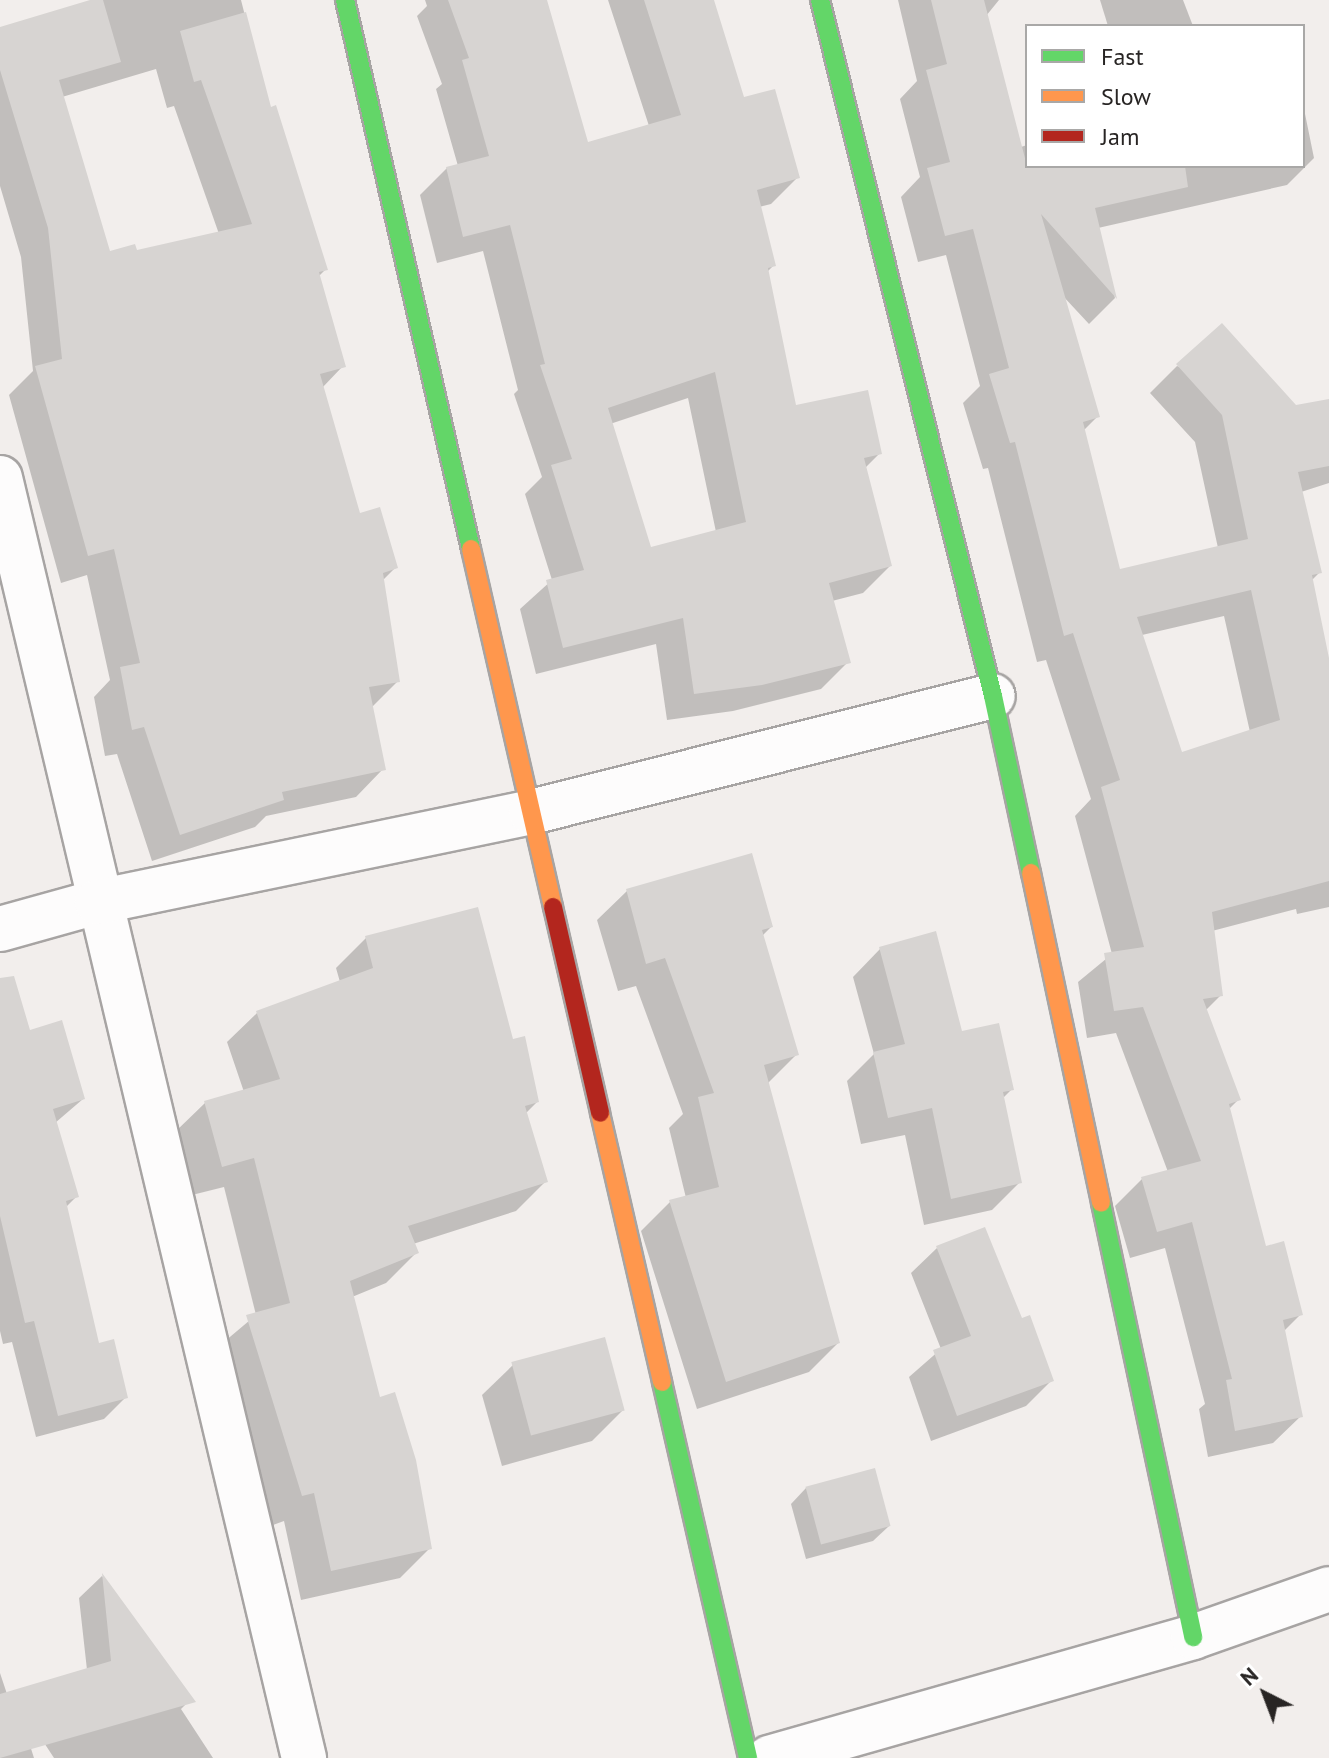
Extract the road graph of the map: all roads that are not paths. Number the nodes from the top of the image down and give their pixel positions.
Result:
1 (345, 0) edge
2 (820, 0) edge
3 (0, 478) edge
4 (993, 696) junction
5 (531, 812) junction
6 (97, 902) junction
7 (0, 929) edge
8 (1329, 1589) edge
9 (1193, 1637) junction
10 (304, 1758) edge
11 (748, 1758) edge
12 (769, 1758) edge

1 - 5 street
2 - 4 street
3 - 6 street
4 - 5 street
4 - 9 street
5 - 6 street
5 - 11 street
6 - 7 street
6 - 10 street
8 - 9 street
9 - 12 street

